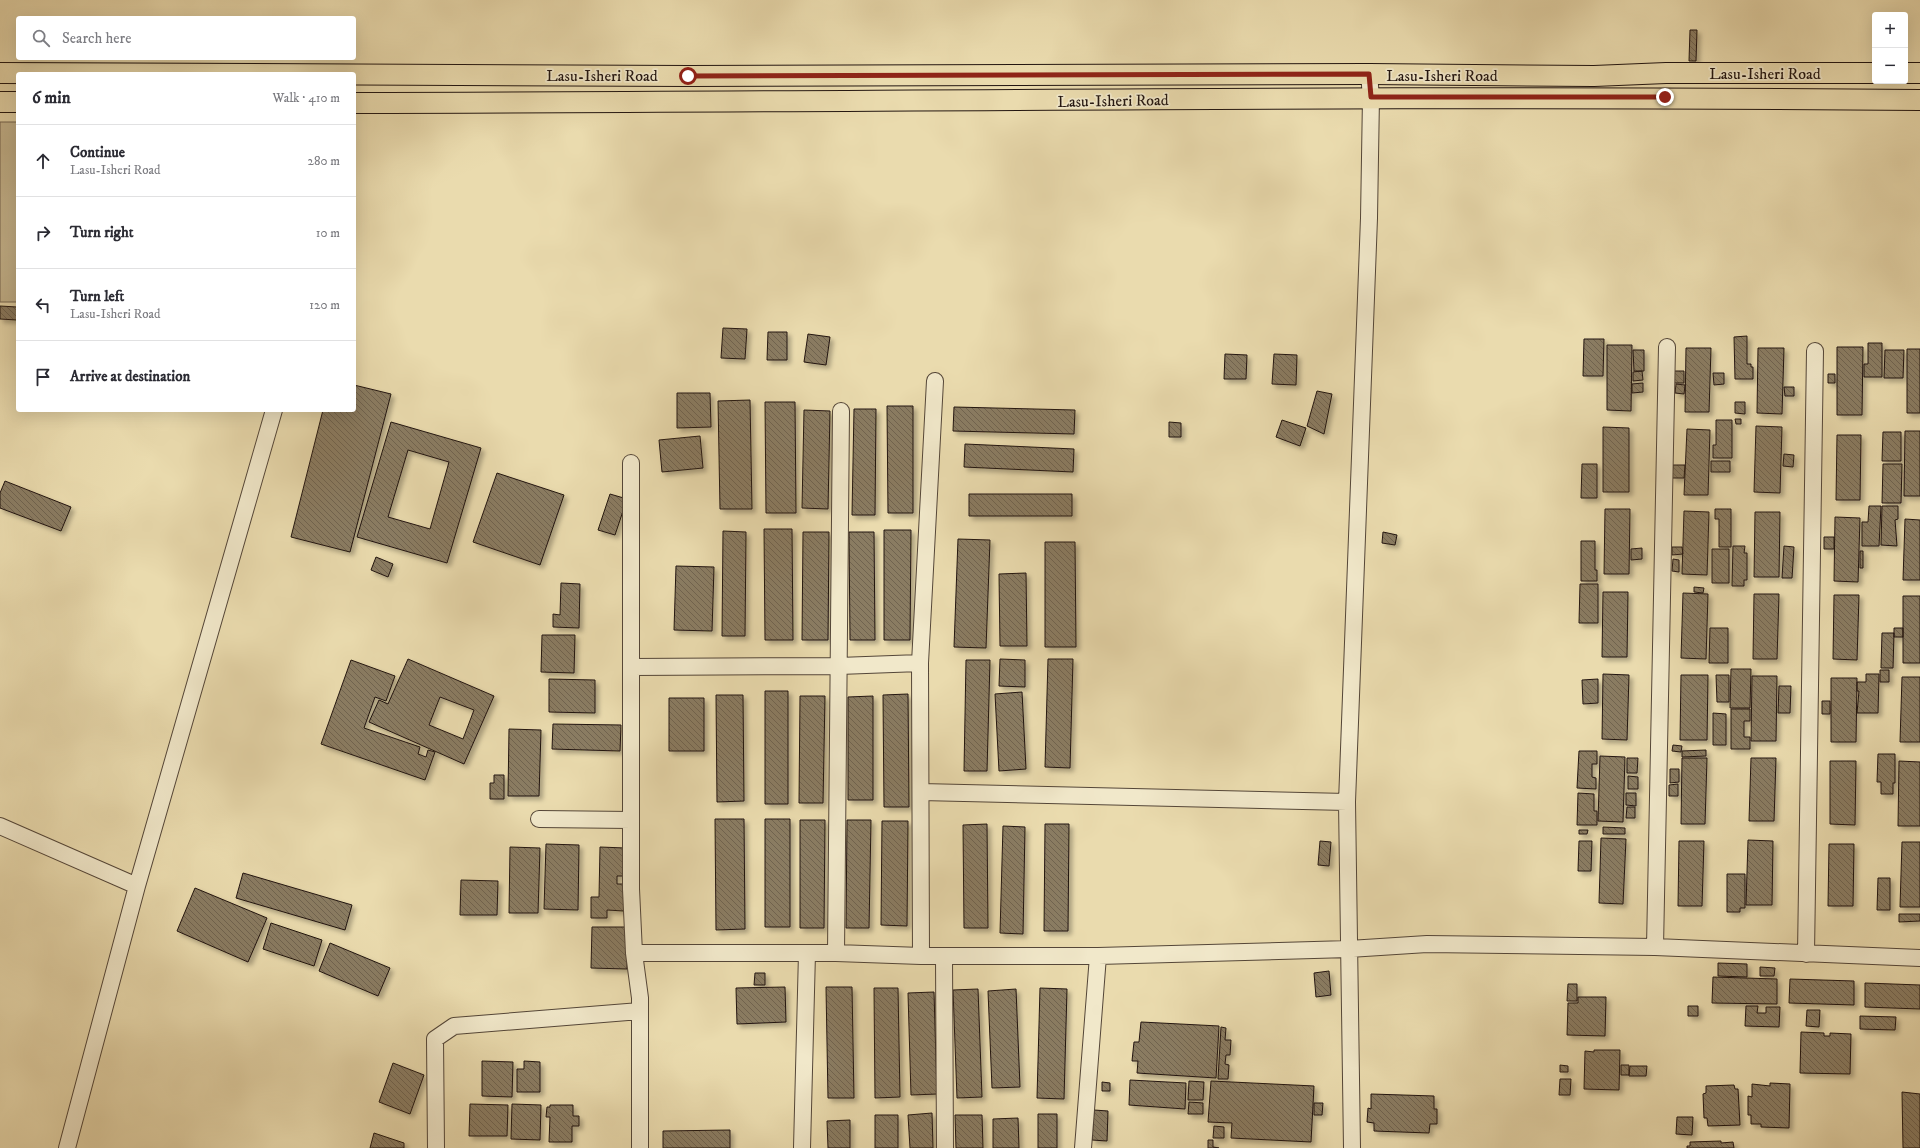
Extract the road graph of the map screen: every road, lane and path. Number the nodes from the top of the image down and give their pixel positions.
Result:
1 (0, 73) edge
2 (16, 73) edge
3 (1872, 73) edge
4 (1908, 73) edge
5 (1920, 73) edge
6 (1369, 74) junction
7 (356, 75) edge
8 (1371, 97) junction
9 (1920, 100) edge
10 (0, 102) edge
11 (16, 102) edge
12 (356, 108) edge
13 (1667, 347) dead end
14 (1814, 351) dead end
15 (935, 380) dead end
16 (841, 411) dead end
17 (273, 412) edge
18 (631, 464) dead end
19 (920, 663) junction
20 (839, 666) junction
21 (631, 667) junction
22 (921, 792) junction
23 (1347, 802) junction
24 (538, 819) dead end
25 (631, 820) junction
26 (0, 826) edge
27 (137, 886) junction
28 (1655, 947) junction
29 (1349, 949) junction
30 (634, 953) junction
31 (807, 953) junction
32 (836, 953) junction
33 (1806, 954) junction
34 (920, 956) junction
35 (944, 956) junction
36 (1098, 956) junction
37 (1920, 958) edge
38 (640, 1011) junction
39 (67, 1148) edge
40 (436, 1148) edge
41 (640, 1148) edge
42 (802, 1148) edge
43 (945, 1148) edge
44 (1084, 1148) edge
45 (1352, 1148) edge

1 - 2 main road, Lasu-Isheri Road
3 - 6 main road, Lasu-Isheri Road
4 - 5 main road
6 - 7 main road, Lasu-Isheri Road
6 - 8 street
8 - 9 main road, Lasu-Isheri Road
8 - 12 main road, Lasu-Isheri Road
8 - 23 street
10 - 11 main road
13 - 28 street
14 - 33 street
15 - 19 street
16 - 20 street
17 - 27 street
18 - 21 street
19 - 20 street
19 - 22 street
20 - 21 street
20 - 32 street
21 - 25 street
22 - 23 street
22 - 34 street
23 - 29 street
24 - 25 street
25 - 30 street
26 - 27 street
27 - 39 street
28 - 29 street
28 - 33 street
29 - 36 street
29 - 45 street
30 - 31 street
30 - 38 street
31 - 32 street
31 - 42 street
32 - 34 street
33 - 37 street
34 - 35 street
35 - 36 street
35 - 43 street
36 - 44 street
38 - 40 street
38 - 41 street

